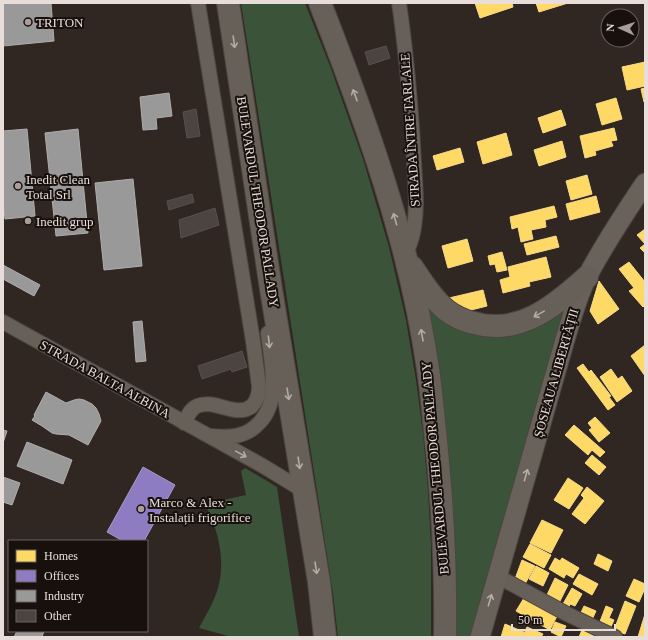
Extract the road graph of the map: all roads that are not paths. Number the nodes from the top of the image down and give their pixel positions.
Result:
1 (198, 3) edge
2 (228, 3) edge
3 (320, 3) edge
4 (398, 3) edge
5 (645, 183) edge
6 (405, 257) junction
7 (587, 277) junction
8 (271, 289) junction
9 (3, 322) edge
10 (184, 423) junction
11 (207, 435) junction
12 (304, 491) junction
13 (497, 576) junction
14 (325, 637) edge
15 (445, 637) edge
16 (480, 637) edge
17 (615, 637) edge

1 - 10 street
2 -> 8 main road, BULEVARDUL THEODOR PALLADY
6 -> 3 main road, BULEVARDUL THEODOR PALLADY
4 - 6 street, STRADA ÎNTRE TARLALE
5 - 7 main road, ȘOSEAUA LIBERTĂȚII
7 -> 6 main road
15 -> 6 main road, BULEVARDUL THEODOR PALLADY
13 -> 7 main road, ȘOSEAUA LIBERTĂȚII
8 -> 11 street, STRADA BALTA ALBINA
8 -> 12 main road, BULEVARDUL THEODOR PALLADY
9 - 10 street, STRADA BALTA ALBINA
10 - 11 street, STRADA BALTA ALBINA
11 -> 12 street, STRADA BALTA ALBINA
12 -> 14 main road, BULEVARDUL THEODOR PALLADY
16 -> 13 main road, ȘOSEAUA LIBERTĂȚII
13 - 17 street

